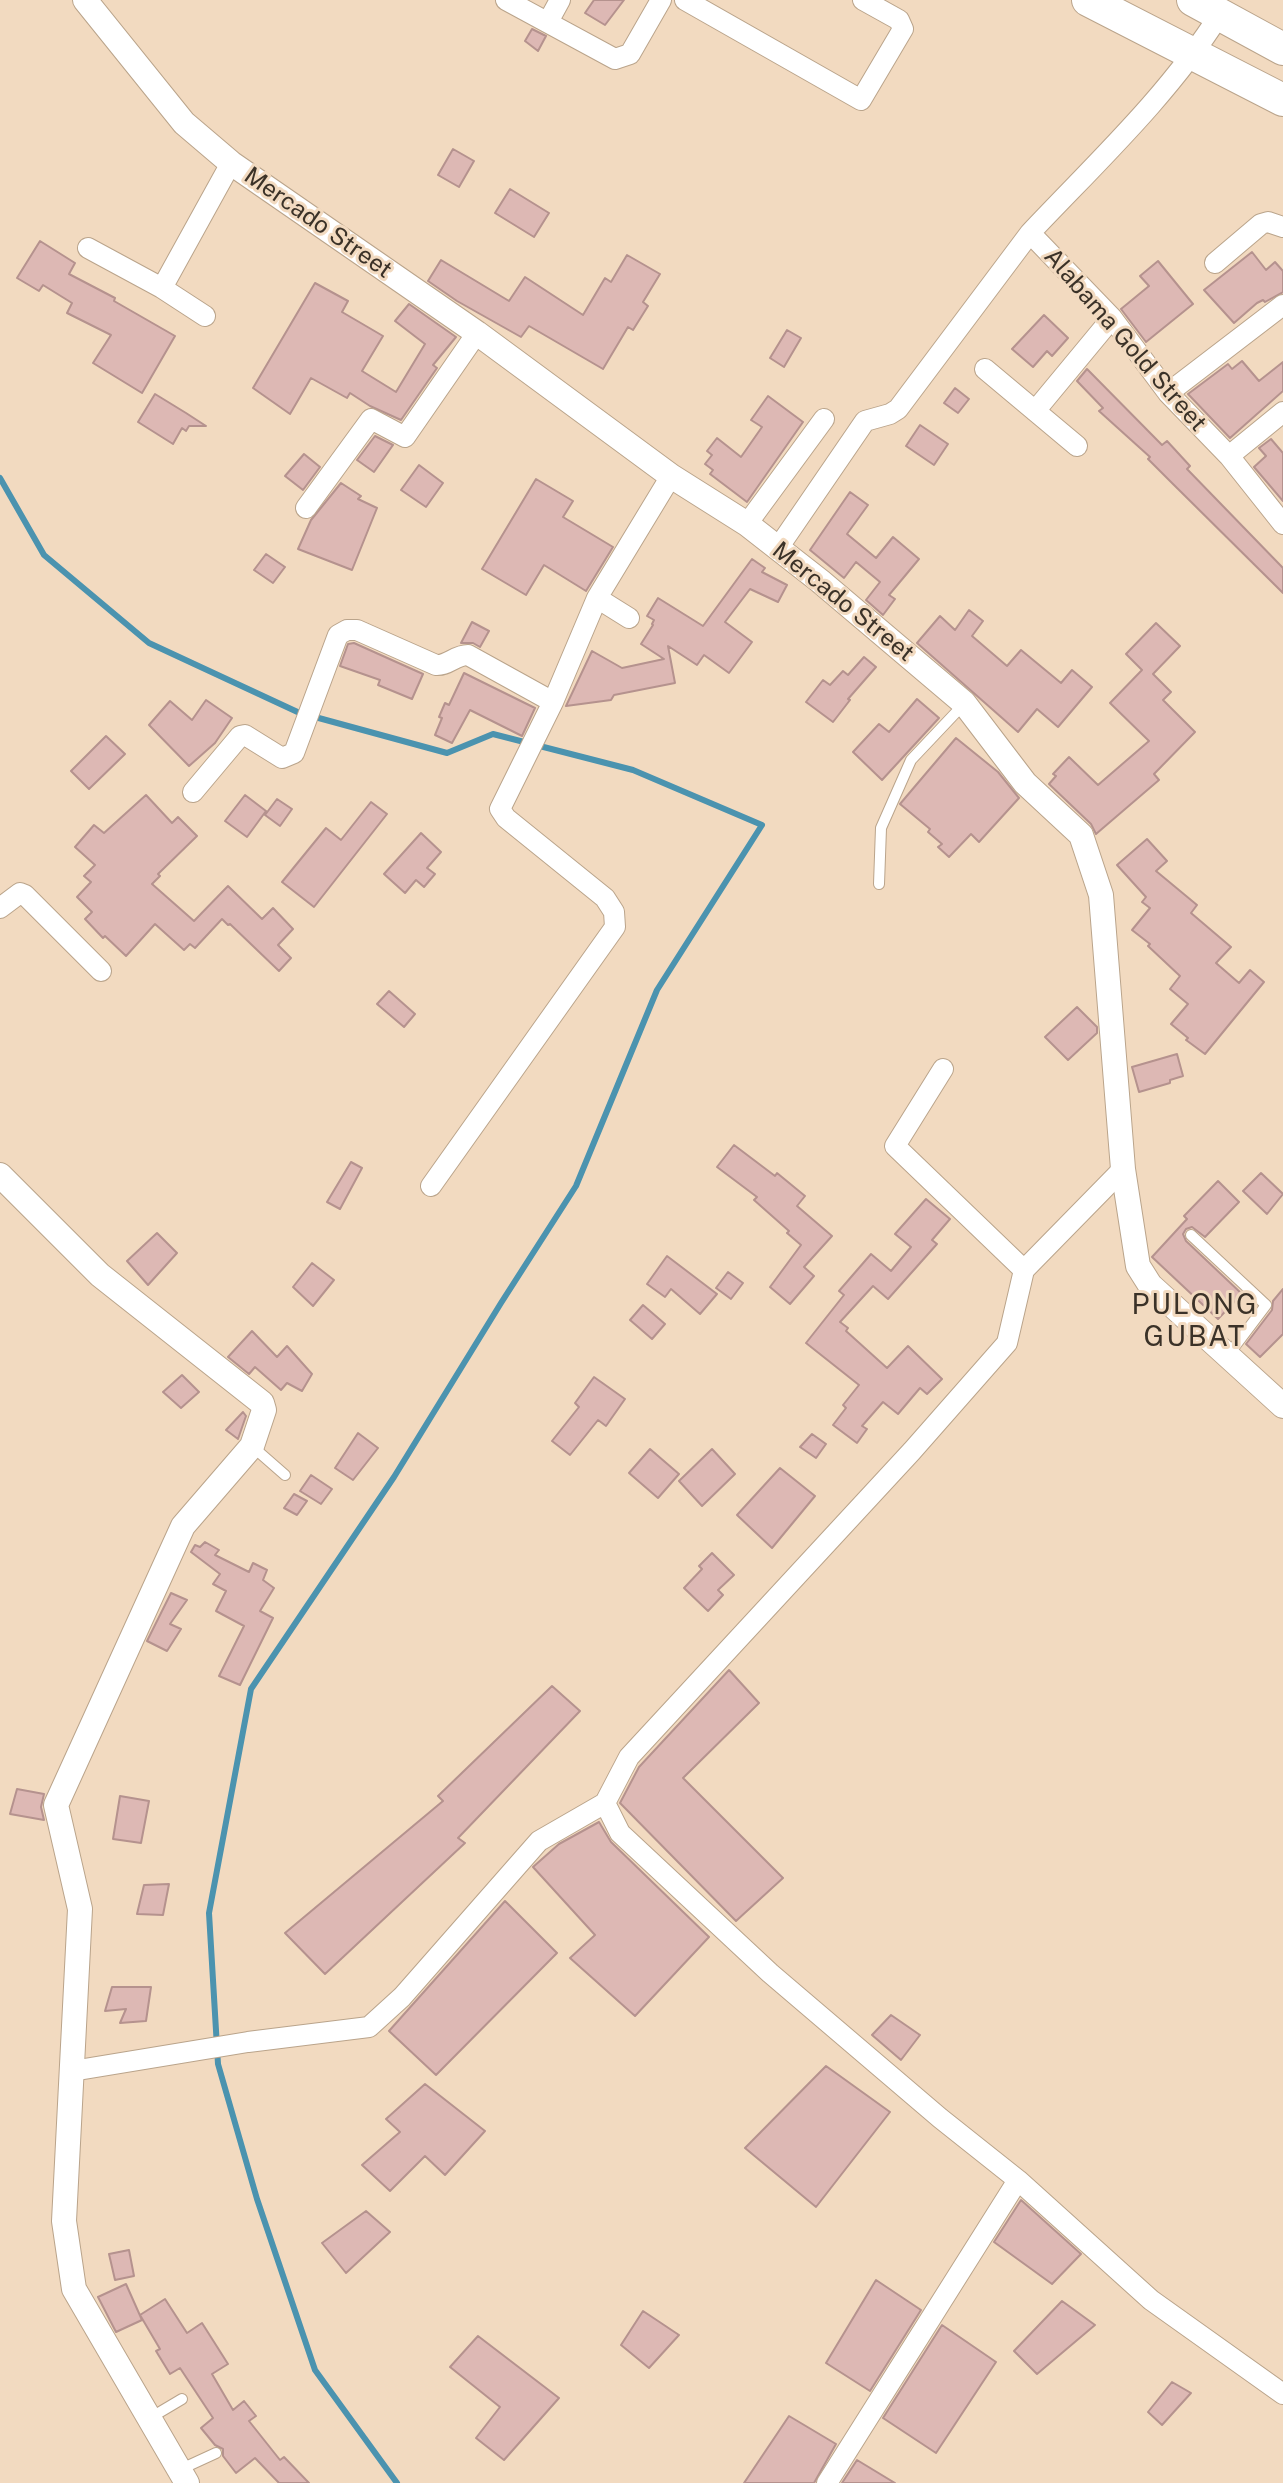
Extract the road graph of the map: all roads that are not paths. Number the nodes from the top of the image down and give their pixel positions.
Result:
1 (85, 0) edge
2 (506, 0) edge
3 (560, 0) edge
4 (661, 0) edge
5 (685, 0) edge
6 (863, 0) edge
7 (1088, 0) edge
8 (1206, 7) edge
9 (548, 22) junction
10 (1283, 49) edge
11 (1194, 55) junction
12 (1283, 100) edge
13 (231, 163) junction
14 (1283, 227) edge
15 (1030, 233) junction
16 (88, 248) dead end
17 (1215, 263) dead end
18 (162, 288) junction
19 (1283, 305) edge
20 (205, 316) dead end
21 (1112, 318) junction
22 (477, 333) junction
23 (985, 369) dead end
24 (1168, 393) junction
25 (1035, 411) junction
26 (1283, 412) edge
27 (824, 419) dead end
28 (1077, 446) dead end
29 (1229, 456) junction
30 (671, 476) junction
31 (306, 508) dead end
32 (747, 524) junction
33 (1283, 524) edge
34 (778, 548) junction
35 (597, 598) junction
36 (629, 618) dead end
37 (553, 702) junction
38 (964, 703) junction
39 (193, 792) dead end
40 (879, 884) dead end
41 (0, 908) edge
42 (101, 971) dead end
43 (943, 1069) dead end
44 (1123, 1169) junction
45 (0, 1175) edge
46 (431, 1186) dead end
47 (1191, 1235) dead end
48 (1024, 1270) junction
49 (1229, 1354) junction
50 (1283, 1406) edge
51 (252, 1446) junction
52 (285, 1475) dead end
53 (605, 1803) junction
54 (72, 2071) junction
55 (1018, 2180) junction
56 (1283, 2394) edge
57 (182, 2399) dead end
58 (149, 2418) junction
59 (216, 2453) dead end
60 (183, 2477) edge
61 (827, 2483) edge

1 - 13 street, Mercado Street
2 - 9 street
3 - 9 street
4 - 9 street
5 - 6 street
7 - 11 highway
8 - 10 highway
8 - 11 street, Alabama Gold Street
11 - 12 highway
11 - 15 street, Alabama Gold Street
13 - 18 street
13 - 22 street, Mercado Street
14 - 17 street
15 - 21 street, Alabama Gold Street
15 - 34 street
16 - 18 street
18 - 20 street
19 - 24 street
21 - 24 street, Alabama Gold Street
21 - 25 street
22 - 30 street, Mercado Street
22 - 31 street
23 - 25 street
24 - 29 street, Alabama Gold Street
25 - 28 street
26 - 29 street
27 - 32 street
29 - 33 street, Alabama Gold Street
30 - 32 street, Mercado Street
30 - 35 street
32 - 34 street, Mercado Street
34 - 38 street, Mercado Street
35 - 36 street
35 - 37 street
37 - 39 street
37 - 46 street
38 - 40 lane
38 - 44 street, Mercado Street
41 - 42 street
43 - 48 street
44 - 48 street
44 - 49 street, Mercado Street
45 - 51 street
47 - 49 lane
48 - 53 street
49 - 50 street, Mercado Street
51 - 52 lane
51 - 54 street
53 - 54 street
53 - 55 street
54 - 58 street
55 - 56 street
55 - 61 street
57 - 58 lane
58 - 60 street
59 - 60 lane

